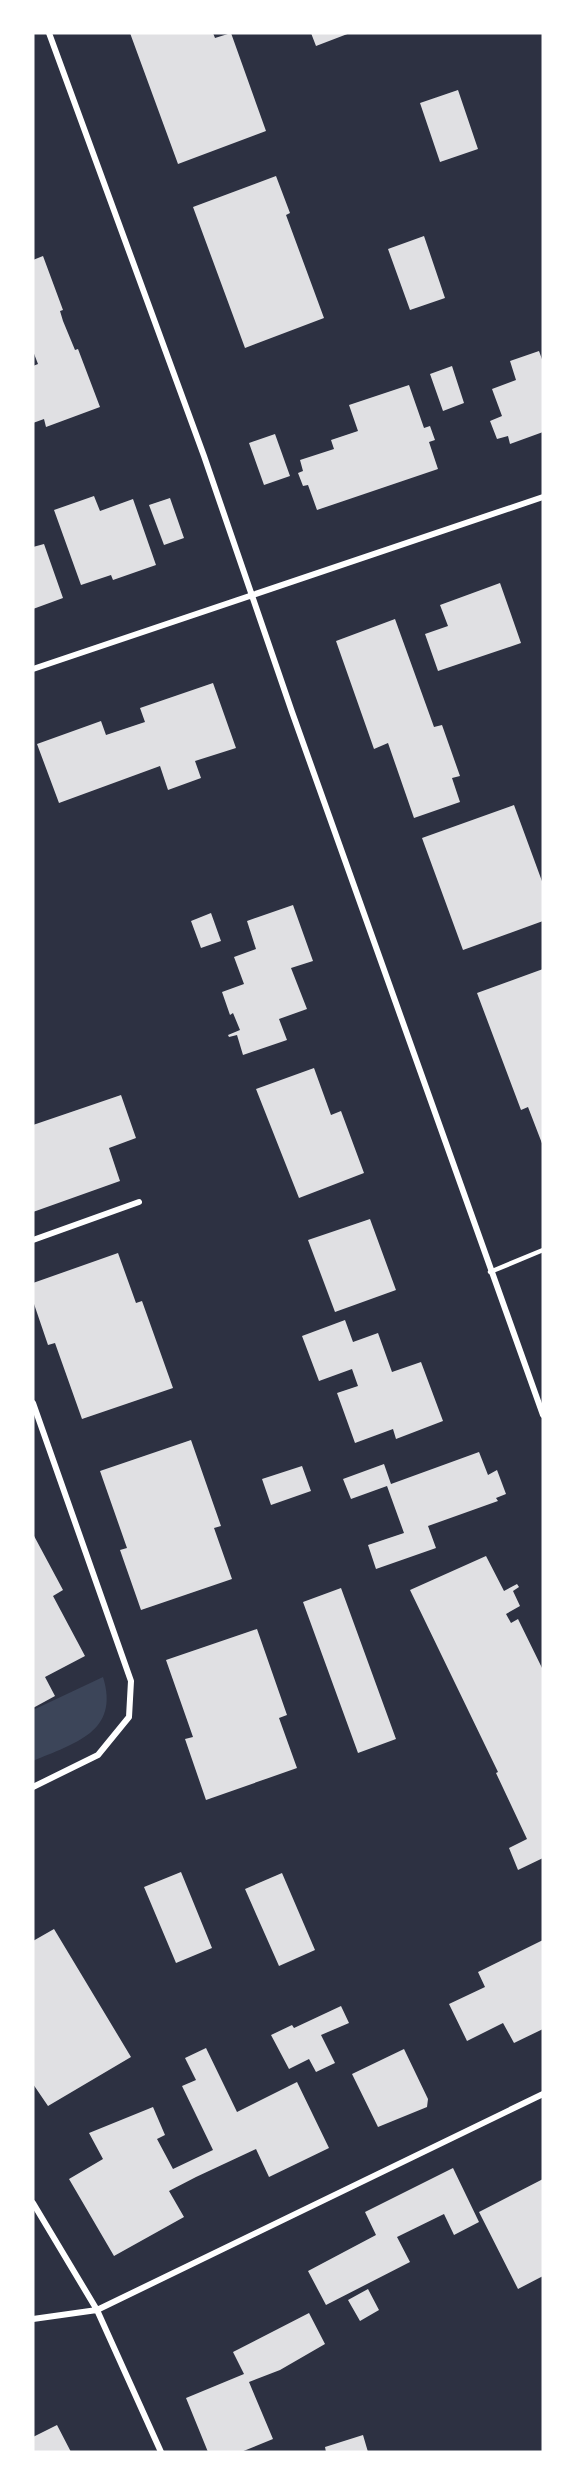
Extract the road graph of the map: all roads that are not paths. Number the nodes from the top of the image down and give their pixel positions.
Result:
1 (50, 33) edge
2 (543, 497) edge
3 (250, 594) junction
4 (33, 669) edge
5 (140, 1202) dead end
6 (33, 1240) edge
7 (543, 1250) edge
8 (490, 1272) junction
9 (33, 1403) edge
10 (543, 1415) edge
11 (33, 1787) edge
12 (543, 2094) edge
13 (33, 2203) edge
14 (97, 2310) junction
15 (33, 2319) edge
16 (161, 2452) edge

1 - 3 street
2 - 3 street
3 - 4 street
3 - 8 street
5 - 6 street
7 - 8 lane
8 - 10 street
9 - 11 street
12 - 14 street
13 - 14 street
14 - 15 street
14 - 16 street

